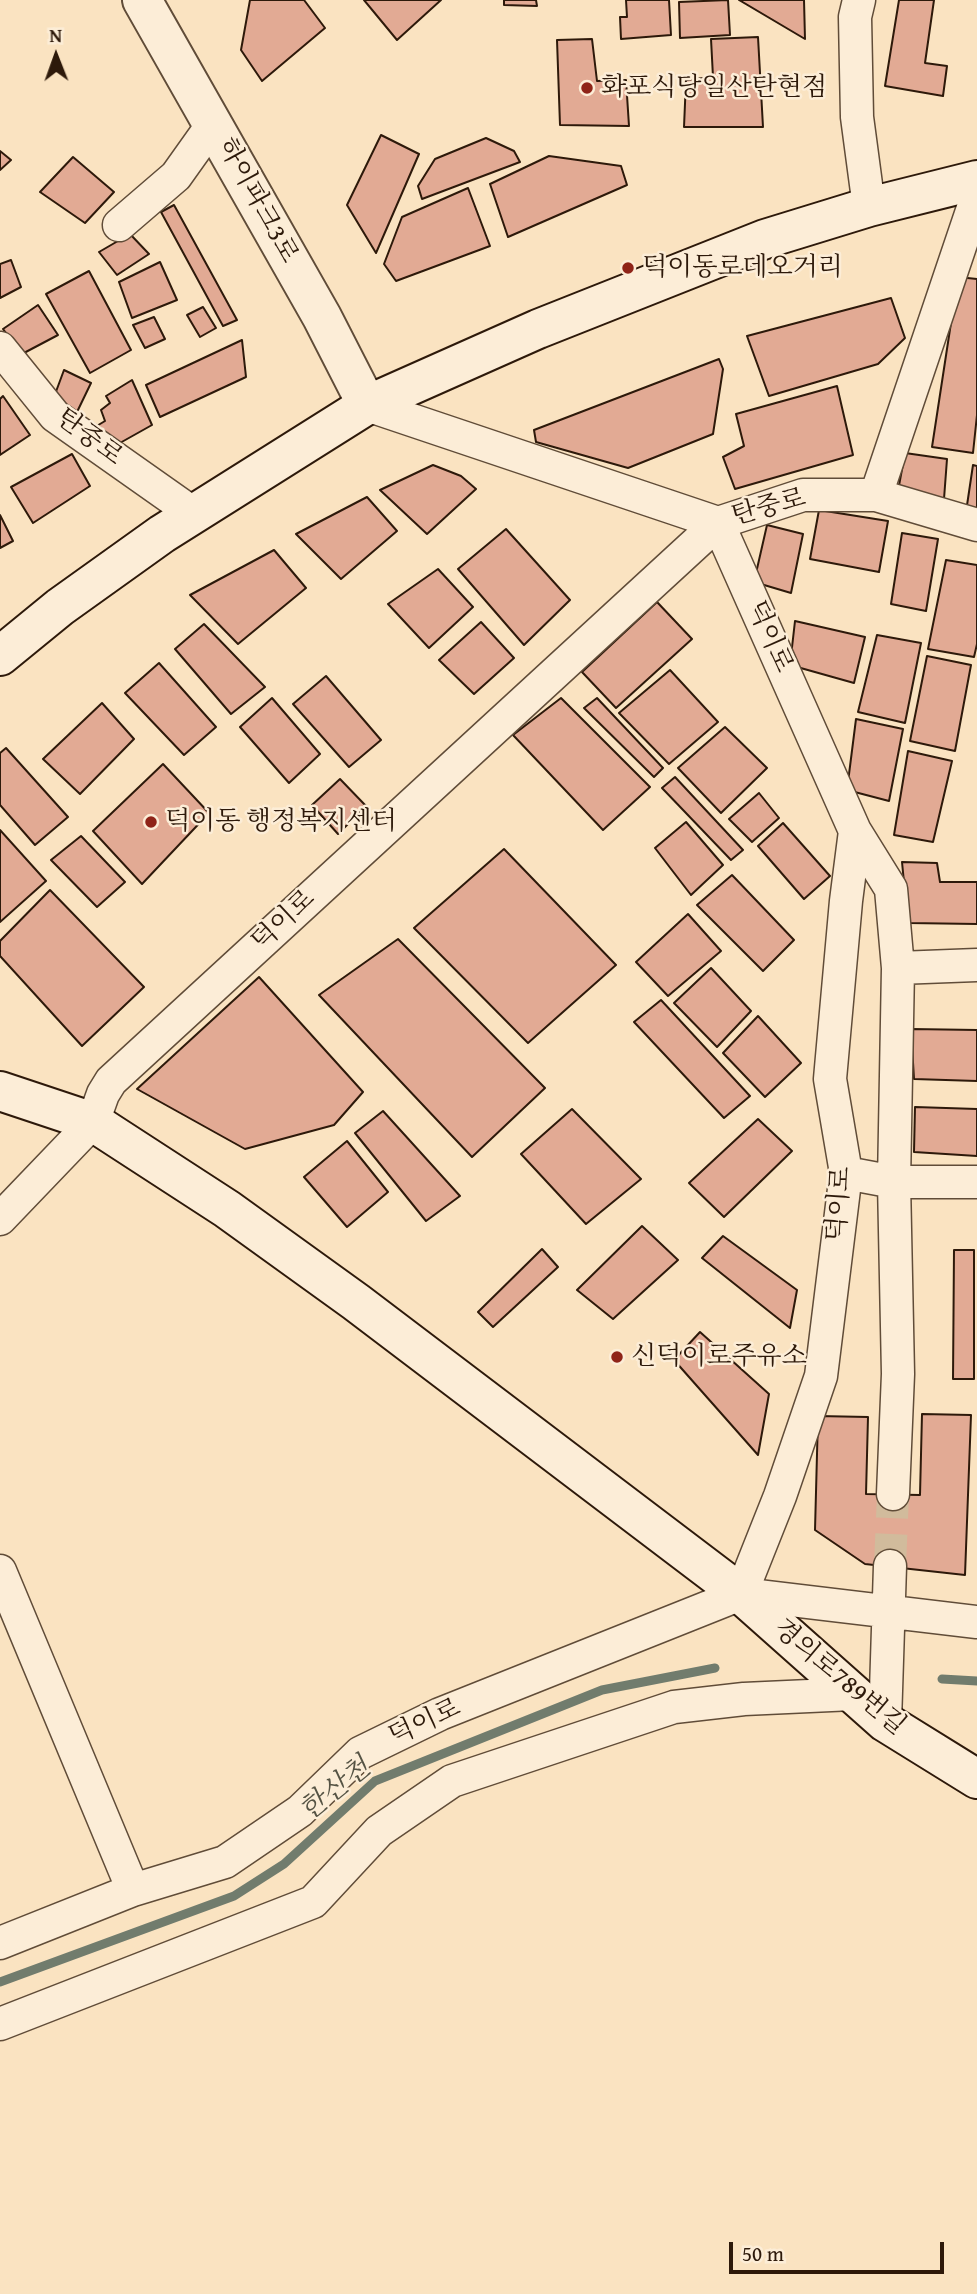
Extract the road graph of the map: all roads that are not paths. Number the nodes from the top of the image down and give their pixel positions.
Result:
1 (142, 0) edge
2 (859, 0) edge
3 (213, 124) junction
4 (977, 180) edge
5 (977, 196) edge
6 (869, 207) junction
7 (119, 225) dead end
8 (0, 348) edge
9 (367, 405) junction
10 (876, 495) junction
11 (194, 514) junction
12 (718, 523) junction
13 (977, 525) edge
14 (0, 656) edge
15 (855, 831) junction
16 (977, 965) edge
17 (898, 968) junction
18 (0, 1091) edge
19 (93, 1122) junction
20 (846, 1174) junction
21 (894, 1182) junction
22 (977, 1182) edge
23 (0, 1219) edge
24 (893, 1494) tunnel mouth
25 (890, 1566) tunnel mouth
26 (0, 1571) edge
27 (741, 1594) junction
28 (888, 1611) junction
29 (977, 1622) edge
30 (853, 1694) junction
31 (885, 1722) junction
32 (977, 1779) edge
33 (133, 1890) junction
34 (0, 1943) edge
35 (0, 2024) edge

1 - 3 main road, 하이파크3로
2 - 6 street
3 - 7 street
3 - 9 main road, 하이파크3로
4 - 6 main road
5 - 10 street
6 - 9 main road
8 - 11 street, 탄중로
9 - 11 main road
9 - 12 street, 탄중로
10 - 12 street, 탄중로
10 - 13 street, 탄중로
11 - 14 main road
12 - 15 street, 덕이로
12 - 19 street, 덕이로
15 - 17 street
15 - 20 street, 덕이로
16 - 17 street
17 - 21 street
18 - 19 main road
19 - 23 street
19 - 27 main road
20 - 21 street
20 - 27 street, 덕이로
21 - 22 street
21 - 24 street
25 - 28 street
26 - 33 street
27 - 28 street, 덕이로
27 - 30 main road, 경의로789번길
27 - 33 street, 덕이로
28 - 29 street, 덕이로
28 - 31 street
30 - 31 main road, 경의로789번길
30 - 35 street
31 - 32 main road, 경의로789번길
33 - 34 street, 덕이로

